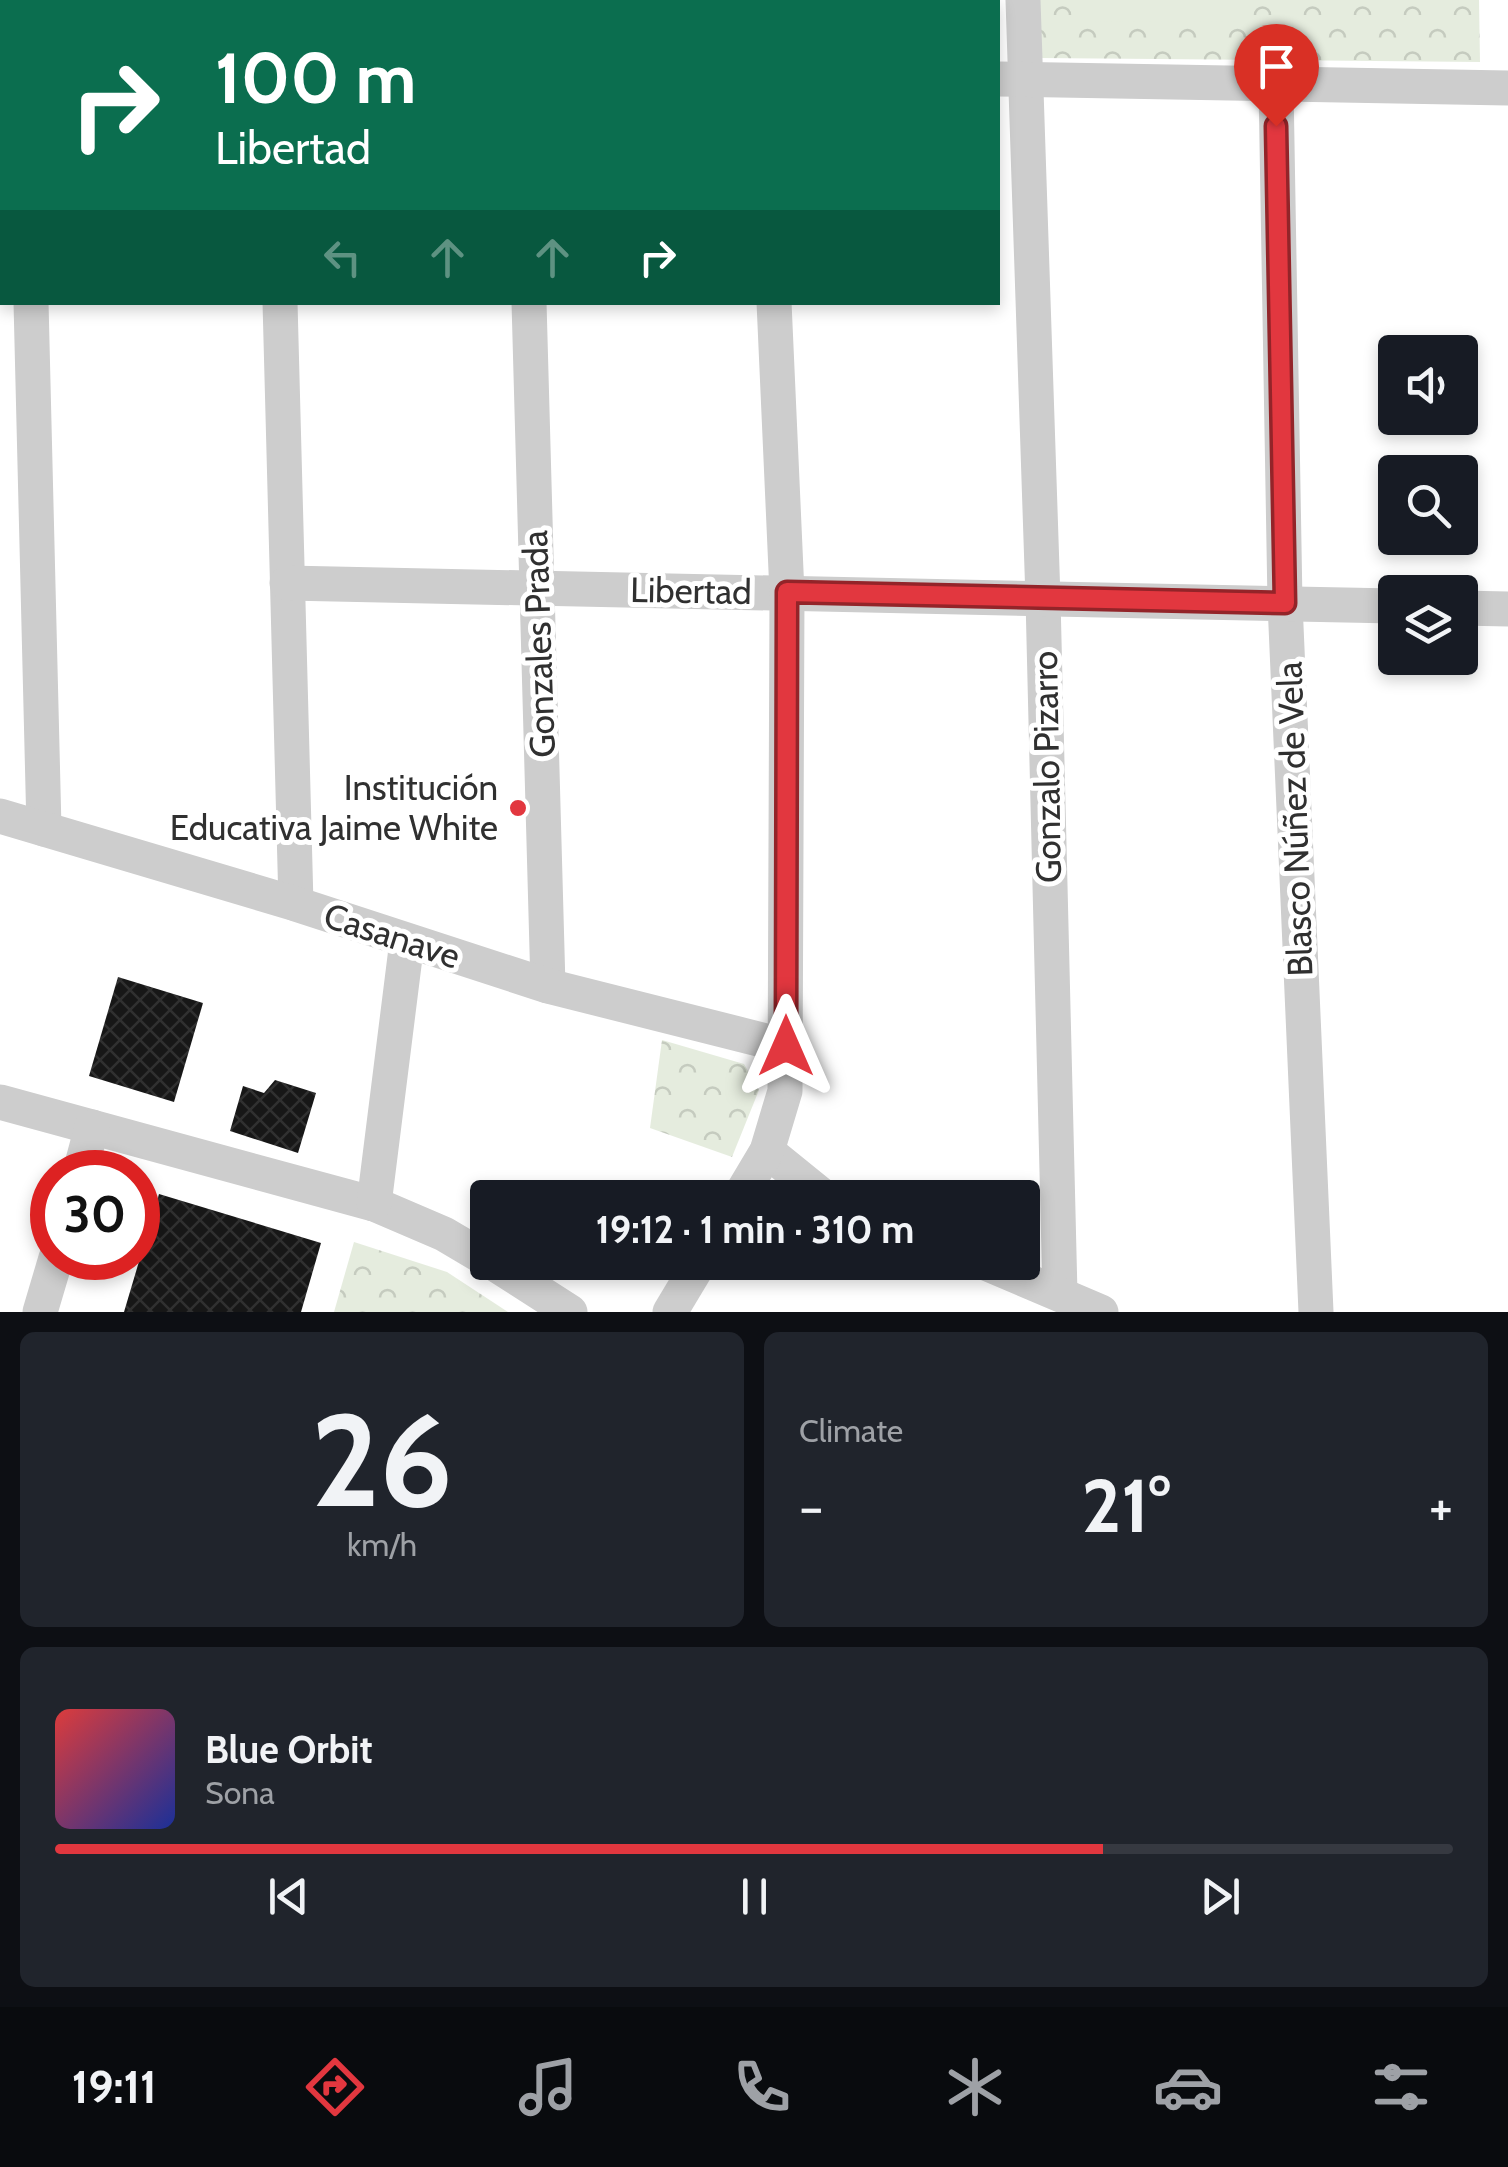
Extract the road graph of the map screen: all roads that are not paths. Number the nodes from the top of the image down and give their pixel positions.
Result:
1 (1023, 0) edge
2 (1011, 79) edge
3 (1276, 86) junction
4 (1508, 88) edge
5 (31, 305) edge
6 (280, 305) edge
7 (530, 305) edge
8 (774, 305) edge
9 (287, 583) junction
10 (537, 588) junction
11 (787, 592) junction
12 (1043, 598) junction
13 (1285, 603) junction
14 (1378, 606) edge
15 (1478, 608) edge
16 (1508, 609) edge
17 (0, 816) edge
18 (44, 828) junction
19 (296, 904) junction
20 (406, 941) junction
21 (548, 986) junction
22 (786, 1046) junction
23 (0, 1102) edge
24 (92, 1127) junction
25 (86, 1150) edge
26 (767, 1151) junction
27 (750, 1180) edge
28 (803, 1180) edge
29 (374, 1204) junction
30 (470, 1249) edge
31 (49, 1280) edge
32 (520, 1280) edge
33 (689, 1280) edge
34 (1026, 1280) edge
35 (1060, 1294) junction
36 (40, 1312) edge
37 (570, 1312) edge
38 (670, 1312) edge
39 (1101, 1312) edge
40 (1316, 1312) edge

1 - 2 street, Gonzalo Pizarro
2 - 3 street
2 - 12 street, Gonzalo Pizarro
3 - 4 street
3 - 13 street, Blasco Núñez de Vela
5 - 18 street
6 - 9 street
7 - 10 street, Gonzales Prada
8 - 11 street
9 - 10 street, Libertad
9 - 19 street
10 - 11 street, Libertad
10 - 21 street, Gonzales Prada
11 - 12 street, Libertad
11 - 22 street
12 - 13 street, Libertad
12 - 35 street, Gonzalo Pizarro
13 - 14 street, Libertad
13 - 40 street, Blasco Núñez de Vela
15 - 16 street
17 - 18 street, Casanave
18 - 19 street, Casanave
19 - 20 street, Casanave
20 - 21 street, Casanave
20 - 29 street
21 - 22 street, Casanave
22 - 26 street
23 - 24 street
24 - 25 street
24 - 29 street
26 - 27 street
26 - 28 street
29 - 30 street
31 - 36 street
32 - 37 street
33 - 38 street
34 - 35 street
35 - 39 street

